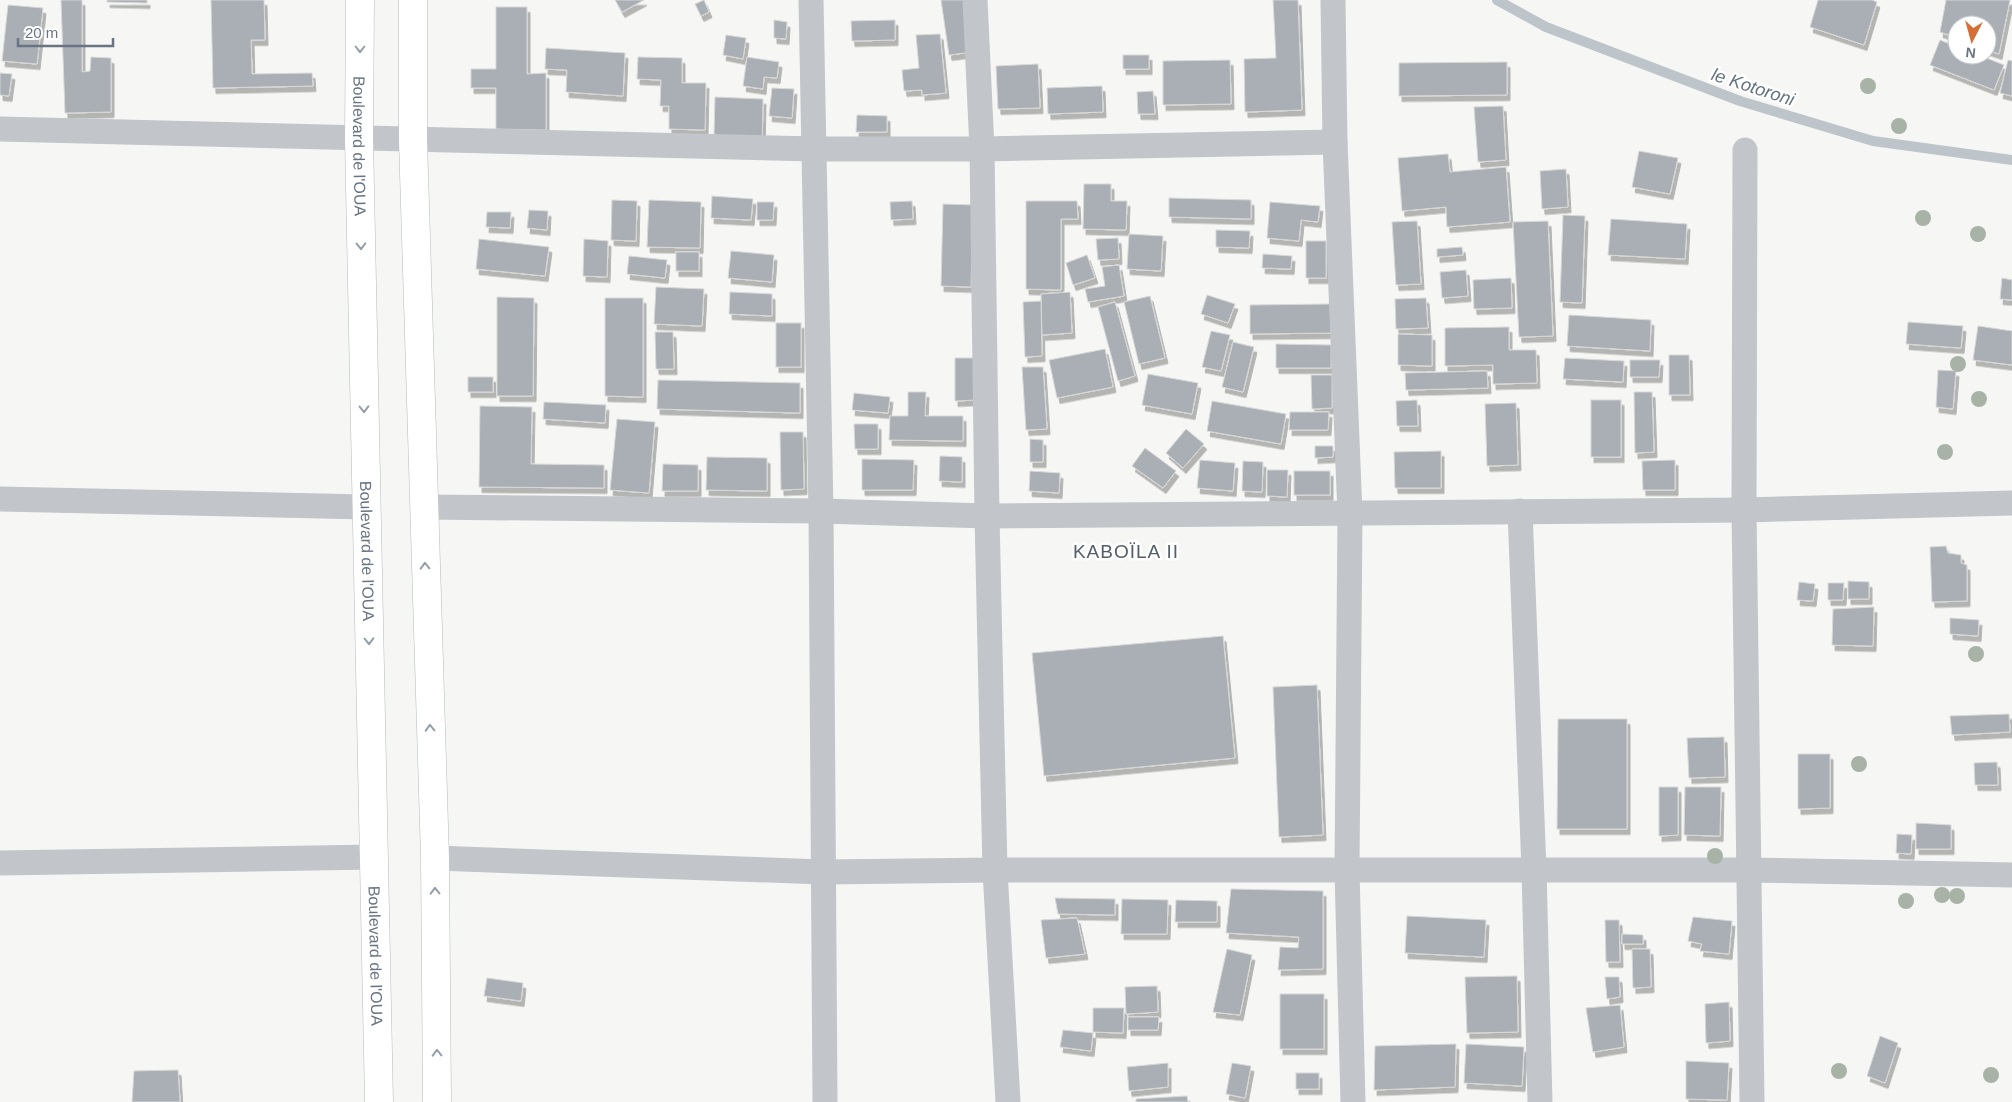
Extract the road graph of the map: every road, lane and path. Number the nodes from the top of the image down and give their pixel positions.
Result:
1 (360, 0) edge
2 (413, 0) edge
3 (811, 0) edge
4 (975, 0) edge
5 (1333, 0) edge
6 (0, 129) edge
7 (359, 139) junction
8 (413, 140) junction
9 (1335, 142) junction
10 (815, 149) junction
11 (982, 149) junction
12 (1744, 150) dead end
13 (0, 499) edge
14 (2012, 504) edge
15 (366, 507) junction
16 (423, 507) junction
17 (1744, 510) junction
18 (821, 511) junction
19 (1520, 511) junction
20 (1350, 514) junction
21 (987, 516) junction
22 (374, 857) junction
23 (434, 858) junction
24 (0, 863) edge
25 (994, 870) junction
26 (1534, 870) junction
27 (1749, 870) junction
28 (1347, 871) junction
29 (822, 872) junction
30 (2012, 875) edge
31 (380, 1102) edge
32 (437, 1102) edge
33 (825, 1102) edge
34 (1008, 1102) edge
35 (1353, 1102) edge
36 (1540, 1102) edge
37 (1752, 1102) edge

1 -> 7 main road, Boulevard de l'OUA
2 - 8 main road
3 - 10 street
4 - 11 street
5 - 9 street
6 - 7 street
7 - 8 street
7 -> 15 main road, Boulevard de l'OUA
8 - 10 street
8 - 16 main road
9 - 11 street
9 - 20 street
10 - 11 street
10 - 18 street
11 - 21 street
12 - 17 street
13 - 15 street
14 - 17 street
15 -> 22 main road, Boulevard de l'OUA
16 - 18 street
23 -> 16 main road
17 - 19 street
17 - 27 street
18 - 21 street
18 - 29 street
19 - 20 street
19 - 26 street
20 - 21 street
20 - 28 street
21 - 25 street
22 - 24 street
22 - 31 main road, Boulevard de l'OUA
23 - 29 street
32 -> 23 main road
25 - 28 street
25 - 29 street
25 - 34 street
26 - 27 street
26 - 28 street
26 - 36 street
27 - 30 street
27 - 37 street
28 - 35 street
29 - 33 street

